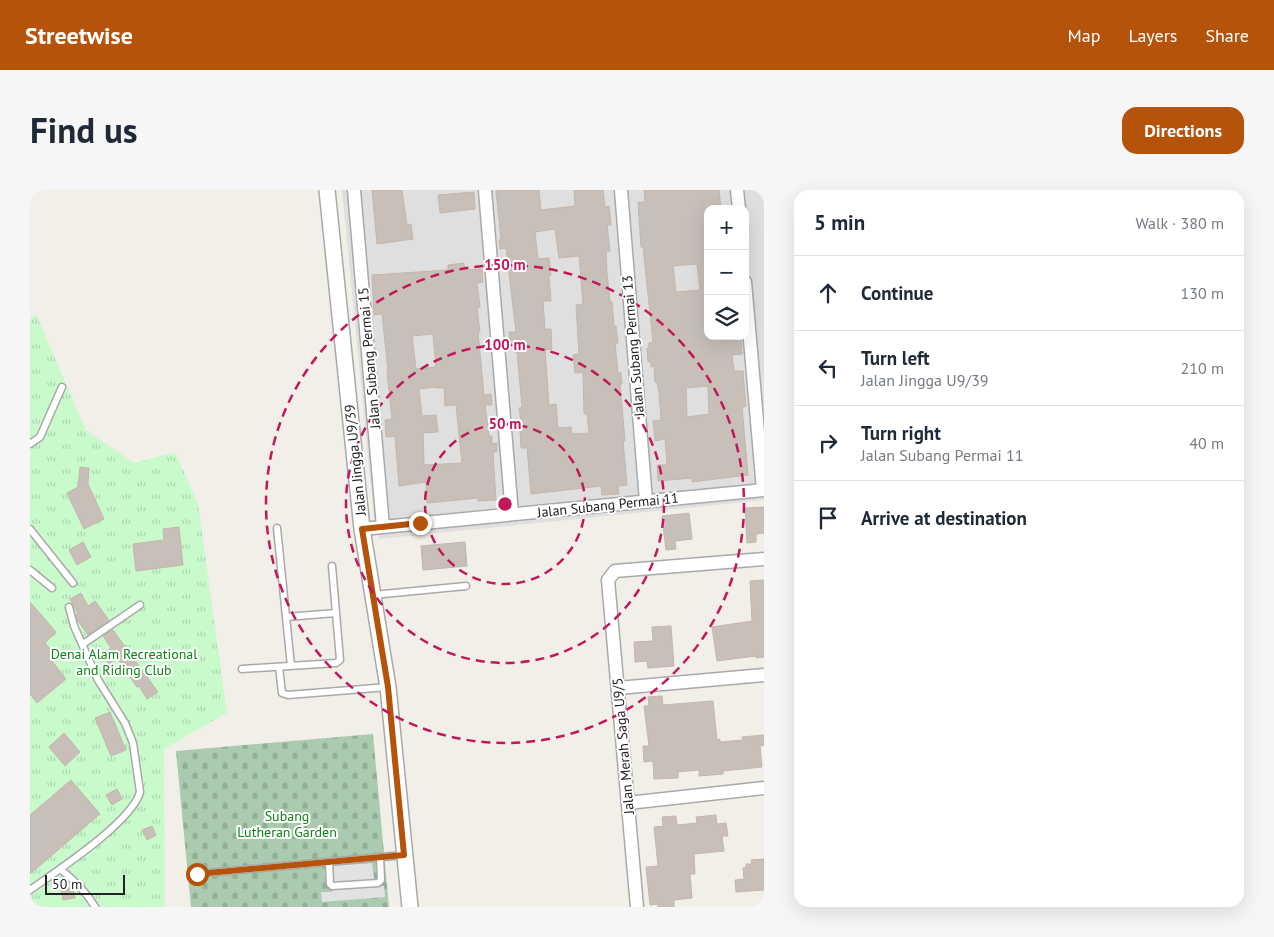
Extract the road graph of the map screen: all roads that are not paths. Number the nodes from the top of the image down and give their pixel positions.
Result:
1 (327, 190) edge
2 (354, 190) edge
3 (484, 190) edge
4 (621, 190) edge
5 (737, 190) edge
6 (739, 205) edge
7 (746, 295) edge
8 (62, 386) dead end
9 (30, 444) edge
10 (764, 490) edge
11 (646, 501) junction
12 (512, 514) junction
13 (383, 527) junction
14 (30, 528) edge
15 (277, 528) dead end
16 (362, 529) junction
17 (764, 559) edge
18 (332, 566) dead end
19 (30, 570) edge
20 (73, 583) dead end
21 (466, 586) dead end
22 (52, 588) dead end
23 (373, 595) junction
24 (140, 605) dead end
25 (69, 607) dead end
26 (336, 613) junction
27 (286, 617) junction
28 (83, 644) junction
29 (291, 666) junction
30 (280, 667) junction
31 (242, 669) dead end
32 (764, 675) edge
33 (388, 687) junction
34 (618, 688) junction
35 (764, 788) edge
36 (628, 803) junction
37 (404, 855) junction
38 (380, 858) junction
39 (329, 862) junction
40 (60, 869) junction
41 (197, 874) dead end
42 (30, 890) edge
43 (95, 907) edge
44 (410, 907) edge
45 (637, 907) edge

1 - 16 street, Jalan Jingga U9/39
2 - 13 street, Jalan Subang Permai 15
3 - 12 street
4 - 11 street, Jalan Subang Permai 13
5 - 6 street
7 - 10 street
8 - 9 lane
10 - 11 street, Jalan Subang Permai 11
11 - 12 street, Jalan Subang Permai 11
12 - 13 street, Jalan Subang Permai 11
13 - 16 street, Jalan Subang Permai 11
14 - 20 lane
15 - 27 lane
16 - 23 street, Jalan Jingga U9/39
17 - 34 street, Jalan Merah Saga U9/5
18 - 26 lane
19 - 22 lane
21 - 23 lane
23 - 33 street, Jalan Jingga U9/39
24 - 28 lane
25 - 28 lane
26 - 27 lane
26 - 29 lane
27 - 29 lane
28 - 40 lane
29 - 30 lane
30 - 31 lane
30 - 33 lane
32 - 34 street
33 - 37 street, Jalan Jingga U9/39
34 - 36 street, Jalan Merah Saga U9/5
35 - 36 street
36 - 45 street, Jalan Merah Saga U9/5
37 - 38 lane
37 - 44 street, Jalan Jingga U9/39
38 - 39 lane
38 - 39 lane
39 - 41 lane
40 - 42 lane
40 - 43 lane

